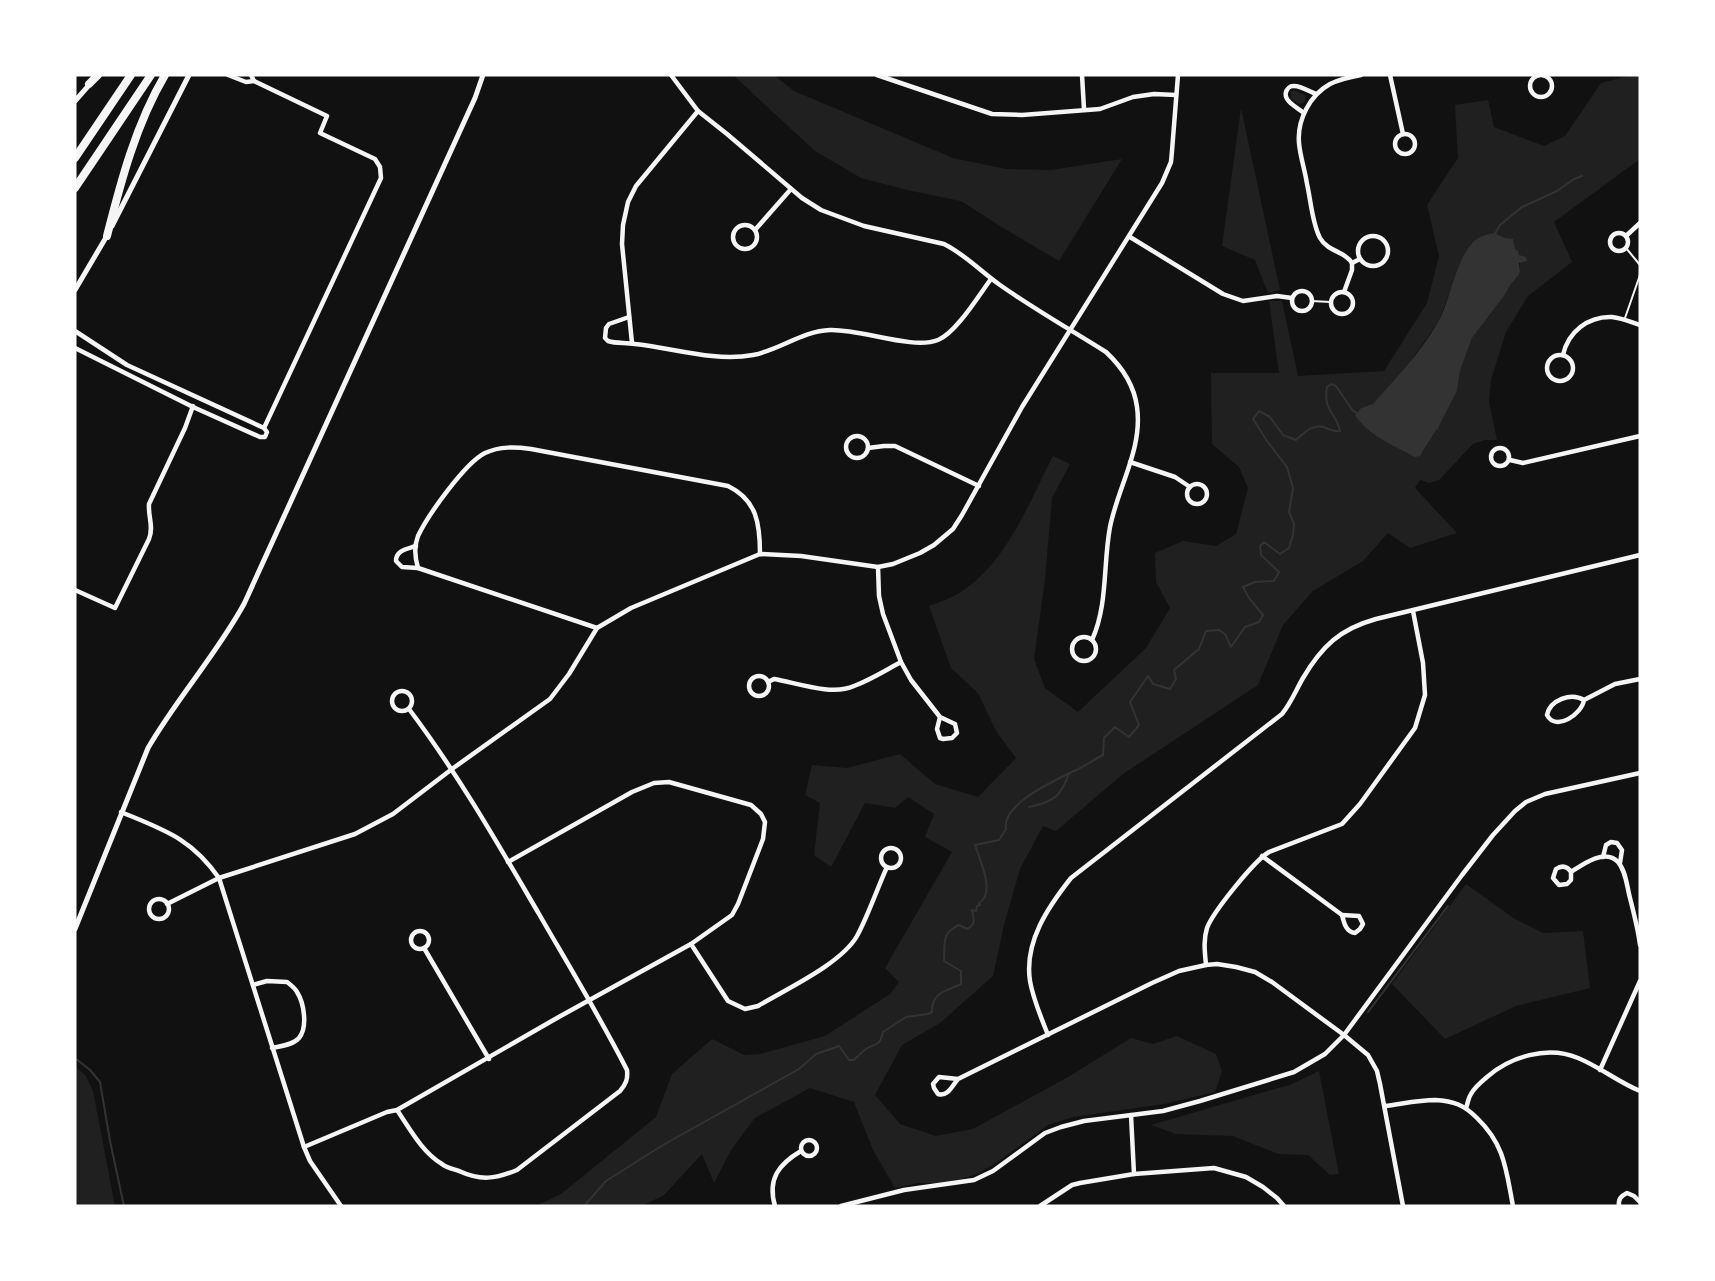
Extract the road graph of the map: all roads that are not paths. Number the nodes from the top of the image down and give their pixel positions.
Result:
1 (97, 75) edge
2 (131, 75) edge
3 (151, 75) edge
4 (165, 75) edge
5 (189, 75) edge
6 (228, 75) edge
7 (250, 75) edge
8 (483, 75) edge
9 (671, 75) edge
10 (877, 75) edge
11 (1082, 75) edge
12 (1178, 75) edge
13 (1361, 75) edge
14 (1390, 75) edge
15 (1538, 75) edge
16 (254, 81) junction
17 (89, 84) joint
18 (1316, 94) junction
19 (1176, 95) junction
20 (75, 101) edge
21 (1084, 109) junction
22 (698, 111) junction
23 (1304, 113) junction
24 (1403, 134) junction
25 (75, 158) edge
26 (75, 188) edge
27 (791, 189) junction
28 (1640, 223) edge
29 (755, 230) junction
30 (107, 236) junction
31 (1626, 236) junction
32 (1130, 237) junction
33 (1626, 248) junction
34 (1360, 259) junction
35 (1352, 263) junction
36 (1640, 265) edge
37 (1640, 275) edge
38 (991, 279) junction
39 (75, 290) edge
40 (1344, 292) junction
41 (1292, 298) junction
42 (1314, 301) junction
43 (1331, 302) junction
44 (629, 317) junction
45 (1624, 319) junction
46 (1640, 325) edge
47 (1071, 329) junction
48 (75, 331) edge
49 (632, 343) junction
50 (75, 348) edge
51 (1563, 355) junction
52 (196, 398) junction
53 (193, 407) junction
54 (264, 428) junction
55 (1640, 436) edge
56 (868, 448) junction
57 (1510, 460) junction
58 (1130, 462) junction
59 (979, 486) junction
60 (1190, 487) junction
61 (416, 546) junction
62 (760, 554) junction
63 (1640, 555) edge
64 (878, 567) junction
65 (418, 568) junction
66 (75, 590) edge
67 (1413, 611) junction
68 (597, 628) junction
69 (1092, 640) junction
70 (901, 662) junction
71 (1640, 679) edge
72 (768, 682) junction
73 (1584, 700) junction
74 (409, 709) junction
75 (940, 717) junction
76 (452, 769) junction
77 (1640, 773) edge
78 (121, 812) junction
79 (1262, 856) junction
80 (1603, 856) junction
81 (508, 862) junction
82 (1620, 863) junction
83 (887, 867) junction
84 (1571, 872) junction
85 (219, 878) junction
86 (167, 904) junction
87 (1342, 915) junction
88 (75, 929) edge
89 (691, 944) junction
90 (1640, 945) edge
91 (424, 948) junction
92 (1206, 965) junction
93 (1640, 982) edge
94 (253, 985) junction
95 (589, 1001) junction
96 (1048, 1035) junction
97 (1344, 1035) junction
98 (273, 1048) junction
99 (489, 1059) junction
100 (1600, 1070) junction
101 (958, 1079) junction
102 (1640, 1091) edge
103 (1384, 1106) junction
104 (1466, 1108) junction
105 (397, 1110) junction
106 (1131, 1115) junction
107 (304, 1147) junction
108 (801, 1151) dead end
109 (1134, 1174) junction
110 (1640, 1202) edge
111 (341, 1206) edge
112 (775, 1206) edge
113 (841, 1206) edge
114 (1040, 1206) edge
115 (1284, 1206) edge
116 (1403, 1206) edge
117 (1513, 1206) edge
118 (1619, 1206) edge

1 - 17 highway
2 - 25 highway
3 - 26 highway
4 - 30 highway
5 - 30 street
6 - 16 street
7 - 16 street
8 - 78 street
9 - 22 street
10 - 21 street
11 - 21 street
12 - 19 street
13 - 18 street
14 - 24 street
15 - 15 street
16 - 54 street
17 - 20 street
18 - 23 street
18 - 23 street
19 - 21 street
19 - 32 street
22 - 27 street
22 - 44 street
23 - 35 street
24 - 24 street
27 - 29 street
27 - 38 street
28 - 31 street
29 - 29 street
30 - 39 street
31 - 33 street
31 - 33 street
32 - 41 street
32 - 47 street
33 - 36 lane
34 - 34 street
34 - 35 street
35 - 40 street
37 - 45 lane
38 - 47 street
38 - 49 street
40 - 43 street
40 - 43 street
41 - 42 street
41 - 42 street
42 - 43 lane
44 - 49 street
44 - 49 street
45 - 46 street
45 - 51 street
47 - 58 street
47 - 59 street
48 - 52 street
50 - 53 street
51 - 51 street
52 - 53 street
52 - 54 street
53 - 54 street
53 - 66 street
55 - 57 street
56 - 56 street
56 - 59 street
57 - 57 street
58 - 60 street
58 - 69 street
59 - 64 street
60 - 60 street
61 - 62 street
61 - 65 street
61 - 65 street
62 - 64 street
62 - 68 street
63 - 67 street
64 - 70 street
65 - 68 street
67 - 79 street
67 - 96 street
68 - 76 street
69 - 69 street
70 - 72 street
70 - 75 street
71 - 73 street
72 - 72 street
73 - 73 street
74 - 74 street
74 - 76 street
75 - 75 street
76 - 81 street
76 - 85 street
77 - 97 street
78 - 85 street
78 - 88 street
79 - 87 street
79 - 92 street
80 - 82 street
80 - 82 street
80 - 84 street
81 - 89 street
81 - 95 street
82 - 90 street
83 - 83 street
83 - 89 street
84 - 84 street
85 - 86 street
85 - 94 street
86 - 86 street
87 - 87 street
89 - 95 street
91 - 91 street
91 - 99 street
92 - 96 street
92 - 97 street
93 - 100 street
94 - 98 street
94 - 98 street
95 - 99 street
95 - 105 street
96 - 101 street
97 - 103 street
97 - 106 street
98 - 107 street
99 - 105 street
100 - 102 street
100 - 104 street
101 - 101 street
103 - 104 street
103 - 116 street
104 - 117 street
105 - 107 street
106 - 109 street
106 - 113 street
107 - 111 street
108 - 112 street
109 - 114 street
109 - 115 street
110 - 118 street

